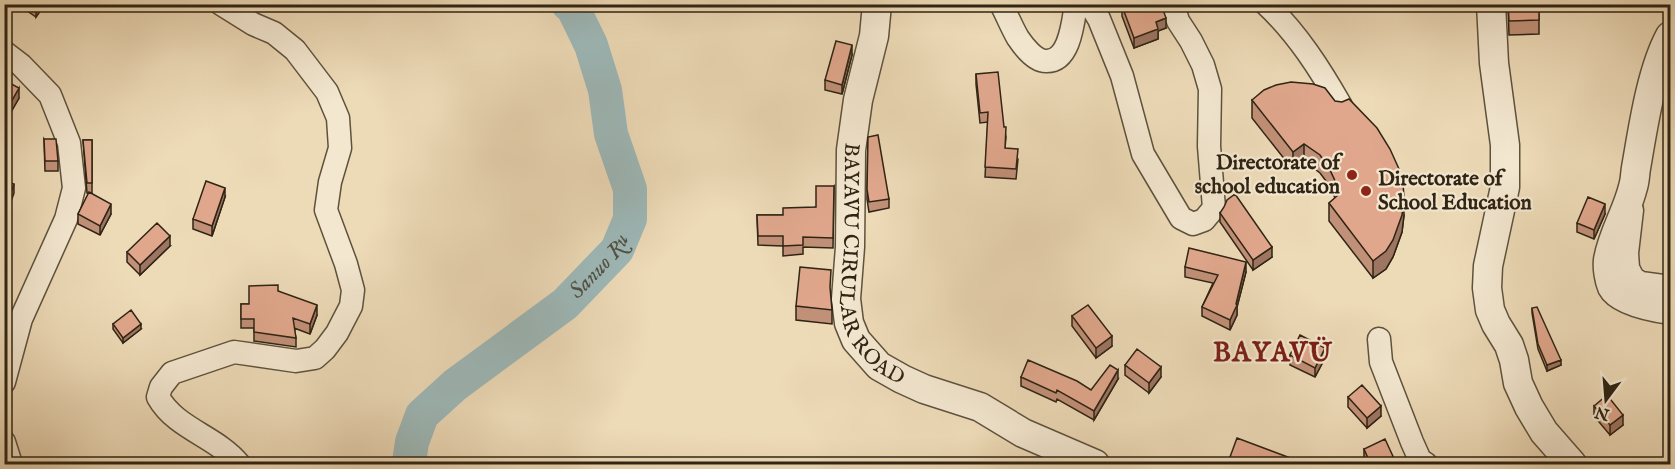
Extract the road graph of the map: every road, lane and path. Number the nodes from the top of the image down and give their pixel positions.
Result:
1 (220, 4) edge
2 (877, 4) edge
3 (1001, 4) edge
4 (1076, 4) edge
5 (1090, 4) edge
6 (1173, 4) edge
7 (1266, 4) edge
8 (1491, 4) edge
9 (1671, 36) edge
10 (4, 52) edge
11 (1341, 106) edge
12 (1634, 186) junction
13 (1671, 287) edge
14 (1671, 310) edge
15 (1379, 339) dead end
16 (4, 382) edge
17 (4, 442) edge
18 (11, 465) edge
19 (239, 465) edge
20 (1095, 465) edge
21 (1426, 465) edge
22 (1572, 465) edge

1 - 19 street
2 - 20 street, BAYAVU CIRULAR ROAD
3 - 4 street
5 - 6 street
7 - 11 street
8 - 22 street
9 - 12 street
10 - 16 street
12 - 13 street
12 - 14 street
15 - 21 street
17 - 18 street

